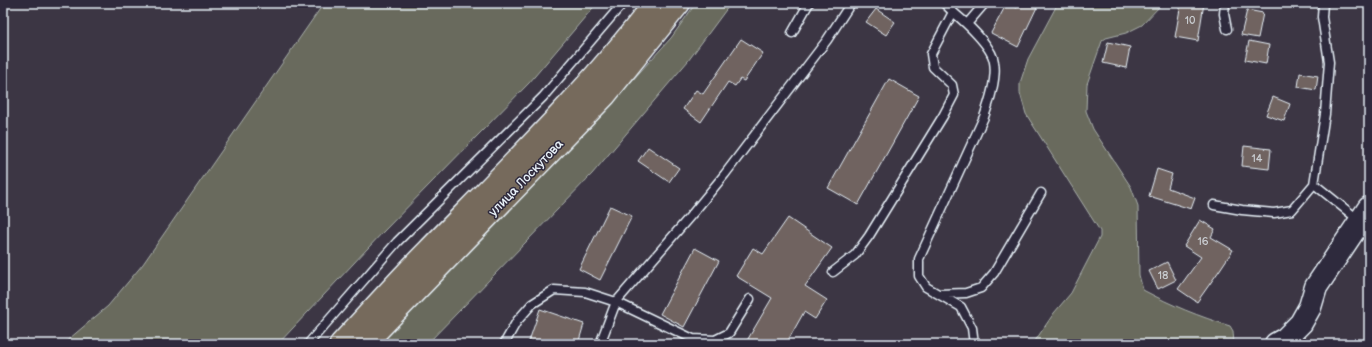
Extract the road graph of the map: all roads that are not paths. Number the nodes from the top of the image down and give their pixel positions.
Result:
1 (623, 3) edge
2 (655, 3) edge
3 (679, 3) edge
4 (809, 3) edge
5 (851, 3) edge
6 (944, 3) edge
7 (985, 3) edge
8 (1225, 3) edge
9 (1323, 3) edge
10 (953, 12) junction
11 (967, 24) junction
12 (1227, 29) dead end
13 (792, 33) dead end
14 (1314, 184) junction
15 (1041, 193) dead end
16 (1214, 205) dead end
17 (1364, 214) edge
18 (833, 272) dead end
19 (939, 294) junction
20 (750, 299) dead end
21 (616, 302) junction
22 (308, 344) edge
23 (341, 344) edge
24 (364, 344) edge
25 (504, 344) edge
26 (600, 344) edge
27 (974, 344) edge
28 (1276, 344) edge

1 - 22 lane
2 - 23 main road, улица Лоскутова
3 - 24 main road, улица Лоскутова
4 - 13 lane
5 - 21 lane
6 - 10 lane
7 - 11 lane
8 - 12 lane
9 - 14 lane
10 - 11 lane
10 - 18 lane
11 - 19 lane
14 - 16 lane
14 - 17 lane
15 - 19 lane
17 - 28 street
19 - 27 lane
20 - 21 lane
21 - 25 lane
21 - 26 lane

